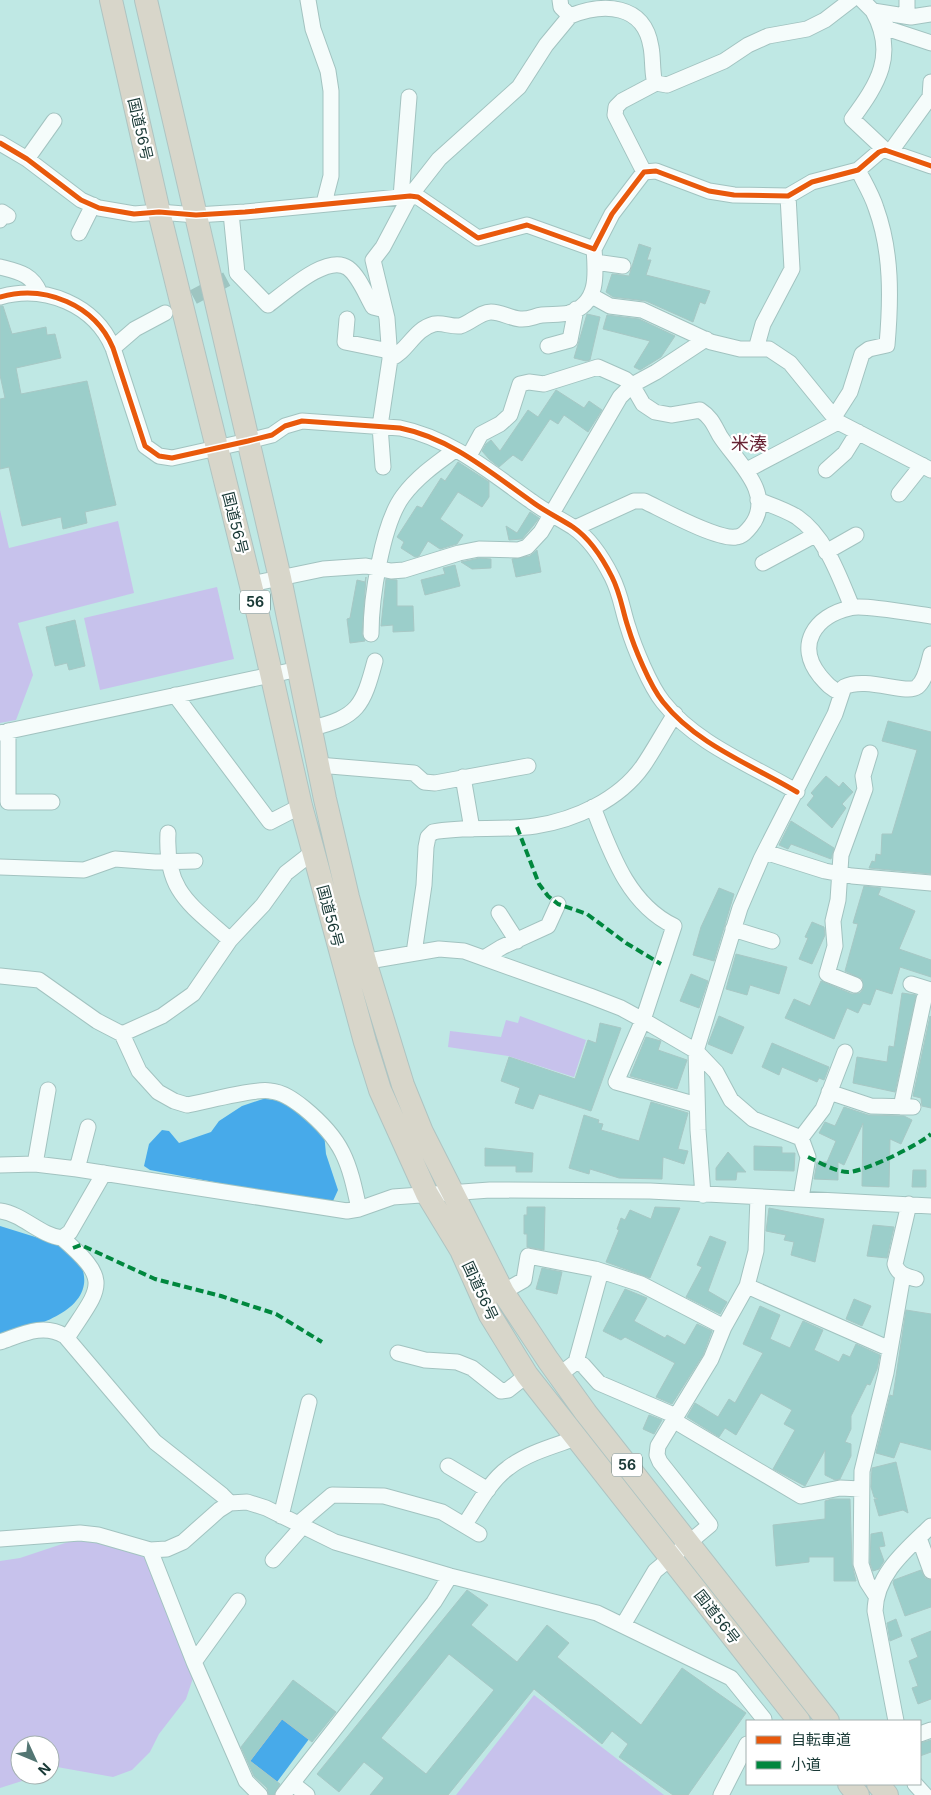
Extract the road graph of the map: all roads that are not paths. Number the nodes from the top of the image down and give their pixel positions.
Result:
1 (111, 0) edge
2 (146, 0) edge
3 (308, 0) edge
4 (560, 0) edge
5 (851, 0) edge
6 (862, 0) edge
7 (907, 0) edge
8 (931, 14) edge
9 (570, 16) junction
10 (876, 16) junction
11 (907, 16) junction
12 (931, 43) edge
13 (931, 82) edge
14 (656, 83) junction
15 (408, 97) dead end
16 (54, 121) dead end
17 (0, 143) edge
18 (888, 150) junction
19 (27, 159) junction
20 (931, 166) edge
21 (858, 170) junction
22 (644, 172) junction
23 (405, 196) junction
24 (788, 196) junction
25 (324, 203) junction
26 (93, 205) junction
27 (159, 212) junction
28 (230, 213) junction
29 (196, 216) junction
30 (80, 233) dead end
31 (595, 256) junction
32 (623, 266) dead end
33 (0, 267) edge
34 (40, 293) junction
35 (0, 296) edge
36 (592, 296) junction
37 (576, 309) junction
38 (385, 310) junction
39 (165, 313) tunnel mouth
40 (347, 319) dead end
41 (706, 339) junction
42 (548, 346) dead end
43 (114, 348) junction
44 (756, 349) junction
45 (390, 355) junction
46 (632, 384) junction
47 (836, 420) junction
48 (380, 426) junction
49 (858, 432) junction
50 (248, 442) junction
51 (217, 449) junction
52 (455, 450) junction
53 (469, 456) junction
54 (383, 467) dead end
55 (926, 467) edge
56 (747, 470) junction
57 (826, 470) dead end
58 (900, 494) dead end
59 (758, 500) junction
60 (551, 514) junction
61 (575, 528) junction
62 (815, 535) junction
63 (856, 535) dead end
64 (826, 552) junction
65 (763, 563) dead end
66 (378, 568) junction
67 (280, 578) junction
68 (250, 584) junction
69 (852, 607) junction
70 (931, 616) edge
71 (371, 634) dead end
72 (931, 654) edge
73 (375, 661) dead end
74 (299, 669) junction
75 (271, 674) junction
76 (840, 693) junction
77 (175, 695) junction
78 (674, 714) junction
79 (312, 728) junction
80 (4, 732) edge
81 (870, 753) dead end
82 (318, 765) junction
83 (528, 766) dead end
84 (462, 777) junction
85 (797, 792) junction
86 (52, 802) dead end
87 (302, 806) junction
88 (593, 807) junction
89 (472, 829) junction
90 (168, 833) dead end
91 (314, 852) junction
92 (765, 852) junction
93 (167, 861) junction
94 (195, 861) dead end
95 (0, 867) edge
96 (840, 874) junction
97 (931, 883) edge
98 (558, 904) dead end
99 (499, 913) dead end
100 (733, 930) junction
101 (230, 940) junction
102 (517, 941) junction
103 (772, 941) dead end
104 (414, 953) junction
105 (484, 958) junction
106 (354, 963) junction
107 (0, 976) edge
108 (911, 984) dead end
109 (855, 985) dead end
110 (931, 990) edge
111 (643, 1020) junction
112 (122, 1034) junction
113 (696, 1051) junction
114 (845, 1052) dead end
115 (48, 1090) dead end
116 (829, 1092) junction
117 (697, 1105) junction
118 (88, 1126) dead end
119 (801, 1138) junction
120 (36, 1164) junction
121 (0, 1165) edge
122 (78, 1169) junction
123 (104, 1173) junction
124 (452, 1193) junction
125 (427, 1194) junction
126 (703, 1195) junction
127 (758, 1197) junction
128 (801, 1198) junction
129 (909, 1204) junction
130 (931, 1206) edge
131 (359, 1209) junction
132 (0, 1211) edge
133 (62, 1238) junction
134 (601, 1270) junction
135 (747, 1286) junction
136 (503, 1292) junction
137 (724, 1327) junction
138 (67, 1338) junction
139 (0, 1342) edge
140 (890, 1349) junction
141 (398, 1353) dead end
142 (567, 1369) junction
143 (527, 1375) junction
144 (310, 1402) dead end
145 (674, 1418) junction
146 (576, 1438) junction
147 (448, 1466) dead end
148 (861, 1489) junction
149 (488, 1490) junction
150 (230, 1503) junction
151 (281, 1516) junction
152 (465, 1524) junction
153 (301, 1525) junction
154 (931, 1526) edge
155 (480, 1534) dead end
156 (919, 1538) junction
157 (0, 1539) edge
158 (688, 1542) junction
159 (150, 1550) junction
160 (669, 1556) junction
161 (273, 1560) dead end
162 (931, 1571) edge
163 (450, 1576) junction
164 (876, 1596) junction
165 (238, 1601) dead end
166 (623, 1626) junction
167 (194, 1662) junction
168 (763, 1720) edge
169 (798, 1720) edge
170 (827, 1720) edge
171 (896, 1720) edge
172 (746, 1749) edge
173 (850, 1785) edge
174 (879, 1785) edge
175 (917, 1785) edge
176 (288, 1790) edge
177 (260, 1795) edge
178 (307, 1795) edge
179 (722, 1795) edge
180 (858, 1795) edge
181 (887, 1795) edge
182 (925, 1795) edge

1 - 27 highway, 国道56号 / 56
2 - 29 highway, 国道56号 / 56
3 - 25 street
4 - 9 street
5 - 14 street
6 - 10 street
7 - 11 street
8 - 11 street
9 - 14 street
9 - 23 street
10 - 11 street
10 - 12 street
10 - 18 street
13 - 18 street
14 - 22 street
15 - 23 street
16 - 19 street
17 - 19 street
18 - 20 street
18 - 21 street
19 - 26 street
21 - 24 street
21 - 47 street
22 - 24 street
22 - 31 street
23 - 25 street
23 - 31 street
23 - 38 street
24 - 44 street
25 - 28 street
26 - 27 street
26 - 30 street
27 - 29 street
27 - 51 highway, 国道56号 / 56
28 - 29 street
28 - 38 street
29 - 50 highway, 国道56号 / 56
31 - 32 street
31 - 36 street
33 - 34 street
34 - 35 street
34 - 43 street
36 - 37 street
36 - 41 street
37 - 42 street
37 - 45 street
38 - 45 street
39 - 43 street
40 - 45 street
41 - 44 street
41 - 46 street
43 - 51 street
44 - 47 street
45 - 48 street
46 - 53 street
46 - 56 street
46 - 60 street
47 - 49 street
47 - 56 street
48 - 50 street
48 - 52 street
48 - 54 street
49 - 55 street
49 - 57 street
50 - 51 street
50 - 67 highway, 国道56号 / 56
51 - 68 highway, 国道56号 / 56
52 - 53 street
52 - 66 street
53 - 60 street
55 - 58 street
56 - 59 street
59 - 61 street
59 - 62 street
60 - 61 street
60 - 66 street
61 - 78 street
62 - 64 street
62 - 65 street
63 - 64 street
64 - 69 street
66 - 67 street
66 - 71 street
67 - 68 street
67 - 74 highway, 国道56号 / 56
68 - 75 highway, 国道56号 / 56
69 - 70 street
69 - 76 street
72 - 76 street
73 - 79 street
74 - 75 street
74 - 79 highway, 国道56号 / 56
75 - 77 street
75 - 87 highway, 国道56号 / 56
76 - 85 street
77 - 80 street
77 - 87 street
78 - 85 street
78 - 88 street
79 - 82 highway, 国道56号 / 56
80 - 86 street
81 - 96 street
82 - 84 street
82 - 106 highway, 国道56号 / 56
83 - 84 street
84 - 89 street
85 - 92 street
87 - 91 highway, 国道56号 / 56
88 - 89 street
88 - 111 street
89 - 104 street
90 - 93 street
91 - 101 street
91 - 106 highway, 国道56号 / 56
92 - 96 street
92 - 100 street
93 - 94 street
93 - 95 street
93 - 101 street
96 - 97 street
96 - 109 street
98 - 102 street
99 - 102 street
100 - 103 street
100 - 113 street
101 - 112 street
102 - 105 street
104 - 105 street
104 - 106 street
105 - 111 street
106 - 124 highway, 国道56号 / 56
106 - 125 highway, 国道56号 / 56
107 - 112 street
108 - 110 street
110 - 116 street
111 - 113 street
111 - 117 street
112 - 131 street
113 - 117 street
113 - 119 street
114 - 116 street
115 - 120 street
116 - 119 street
117 - 126 street
118 - 122 street
119 - 128 street
120 - 121 street
120 - 122 street
122 - 123 street
123 - 131 street
123 - 133 street
124 - 125 street
124 - 126 street
124 - 136 highway, 国道56号 / 56
125 - 131 street
125 - 143 highway, 国道56号 / 56
126 - 127 street
127 - 128 street
127 - 135 street
128 - 129 street
129 - 130 street
129 - 140 street
132 - 133 street
133 - 138 street
134 - 136 street
134 - 137 street
134 - 142 street
135 - 137 street
135 - 140 street
136 - 142 highway, 国道56号 / 56
137 - 145 street
138 - 139 street
138 - 150 street
140 - 148 street
141 - 143 street
142 - 145 street
142 - 158 highway, 国道56号 / 56
143 - 146 highway, 国道56号 / 56
144 - 151 street
145 - 148 street
145 - 158 street
146 - 149 street
146 - 160 highway, 国道56号 / 56
147 - 149 street
148 - 164 street
149 - 152 street
150 - 151 street
150 - 159 street
151 - 153 street
152 - 153 street
152 - 155 street
153 - 161 street
153 - 163 street
154 - 156 street
156 - 162 street
156 - 164 street
157 - 159 street
158 - 160 street
158 - 170 highway, 国道56号 / 56
159 - 167 street
160 - 166 street
160 - 169 highway, 国道56号 / 56
163 - 166 street
163 - 176 street
164 - 171 street
165 - 167 street
166 - 168 street
167 - 177 street
172 - 179 street
173 - 180 highway
174 - 181 highway
175 - 182 street
176 - 178 street

